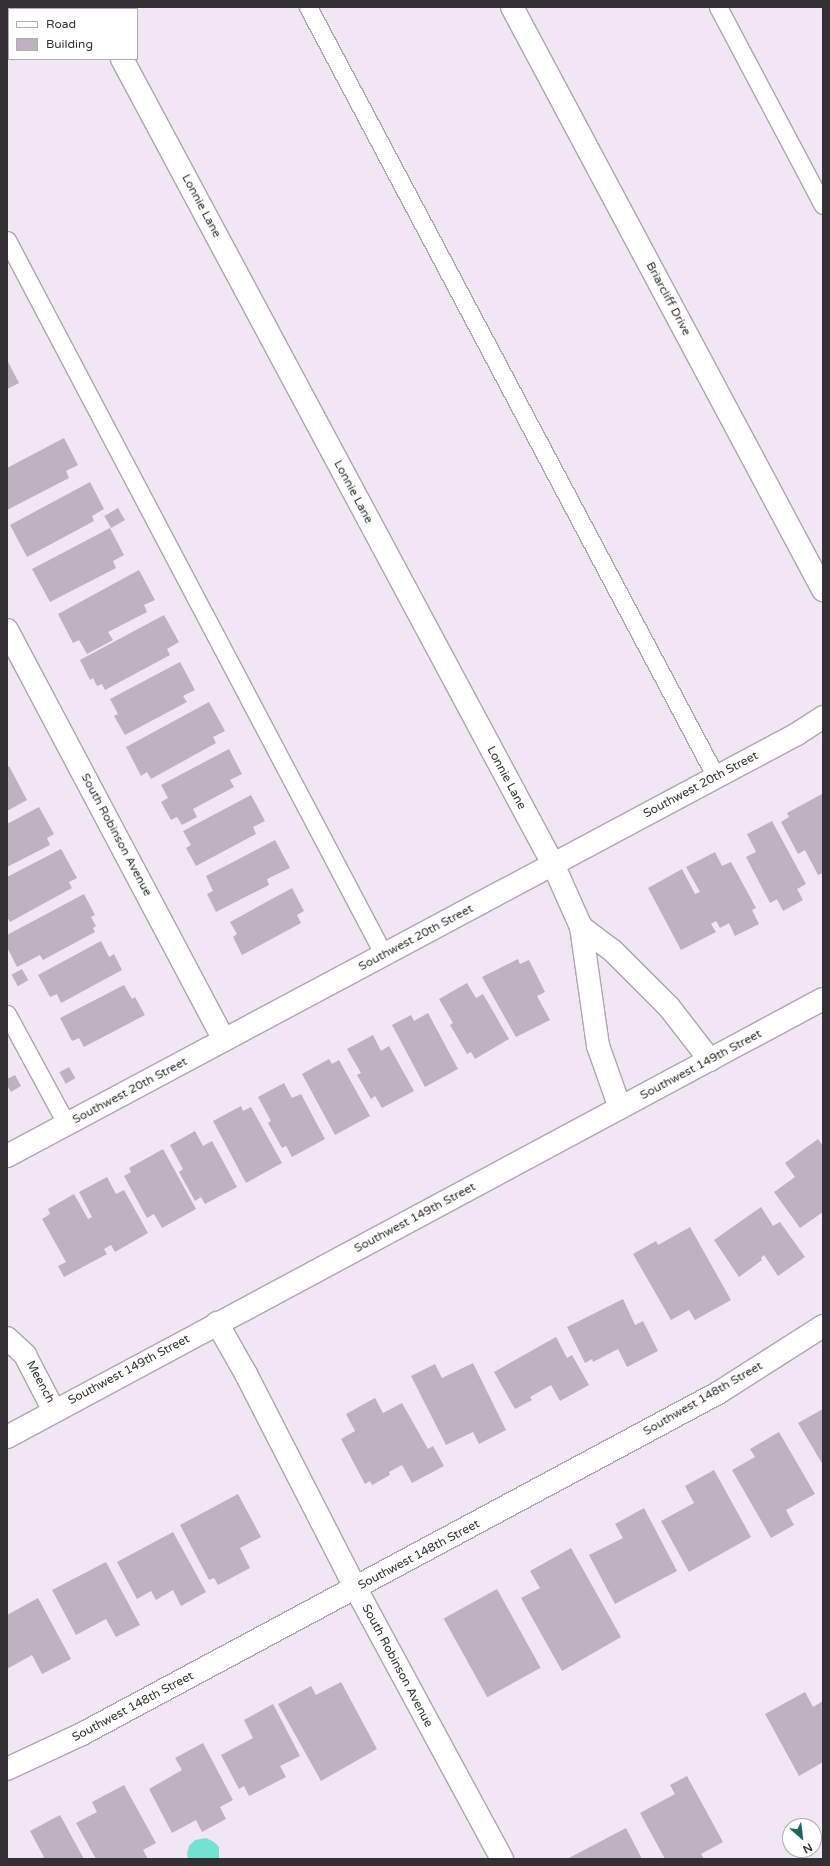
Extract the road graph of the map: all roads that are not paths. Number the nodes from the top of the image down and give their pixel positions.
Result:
1 (308, 7) edge
2 (512, 7) edge
3 (718, 7) edge
4 (123, 60) edge
5 (823, 205) edge
6 (7, 240) edge
7 (823, 590) edge
8 (7, 630) edge
9 (823, 718) edge
10 (716, 777) junction
11 (553, 864) junction
12 (581, 927) junction
13 (384, 955) junction
14 (823, 999) edge
15 (7, 1014) edge
16 (224, 1040) junction
17 (710, 1060) junction
18 (620, 1108) junction
19 (67, 1125) junction
20 (7, 1156) edge
21 (217, 1323) junction
22 (823, 1326) edge
23 (7, 1338) edge
24 (54, 1411) junction
25 (7, 1437) edge
26 (356, 1589) junction
27 (7, 1770) edge
28 (502, 1859) edge

1 - 10 lane
2 - 7 street, Briarcliff Drive
3 - 5 lane
4 - 11 street, Lonnie Lane
6 - 13 lane
8 - 16 street, South Robinson Avenue
9 - 10 street, Southwest 20th Street
10 - 11 street, Southwest 20th Street
11 - 12 street, Lonnie Lane
11 - 13 street, Southwest 20th Street
12 - 17 street, Lonnie Lane
12 - 18 street, Lonnie Lane
13 - 16 street, Southwest 20th Street
14 - 17 street, Southwest 149th Street
15 - 19 lane
16 - 19 street, Southwest 20th Street
17 - 18 street, Southwest 149th Street
18 - 21 street, Southwest 149th Street
19 - 20 street, Southwest 20th Street
21 - 24 street, Southwest 149th Street
21 - 26 street, South Robinson Avenue
22 - 26 street, Southwest 148th Street
23 - 24 street, Meench
24 - 25 street, Southwest 149th Street
26 - 27 street, Southwest 148th Street
26 - 28 street, South Robinson Avenue

